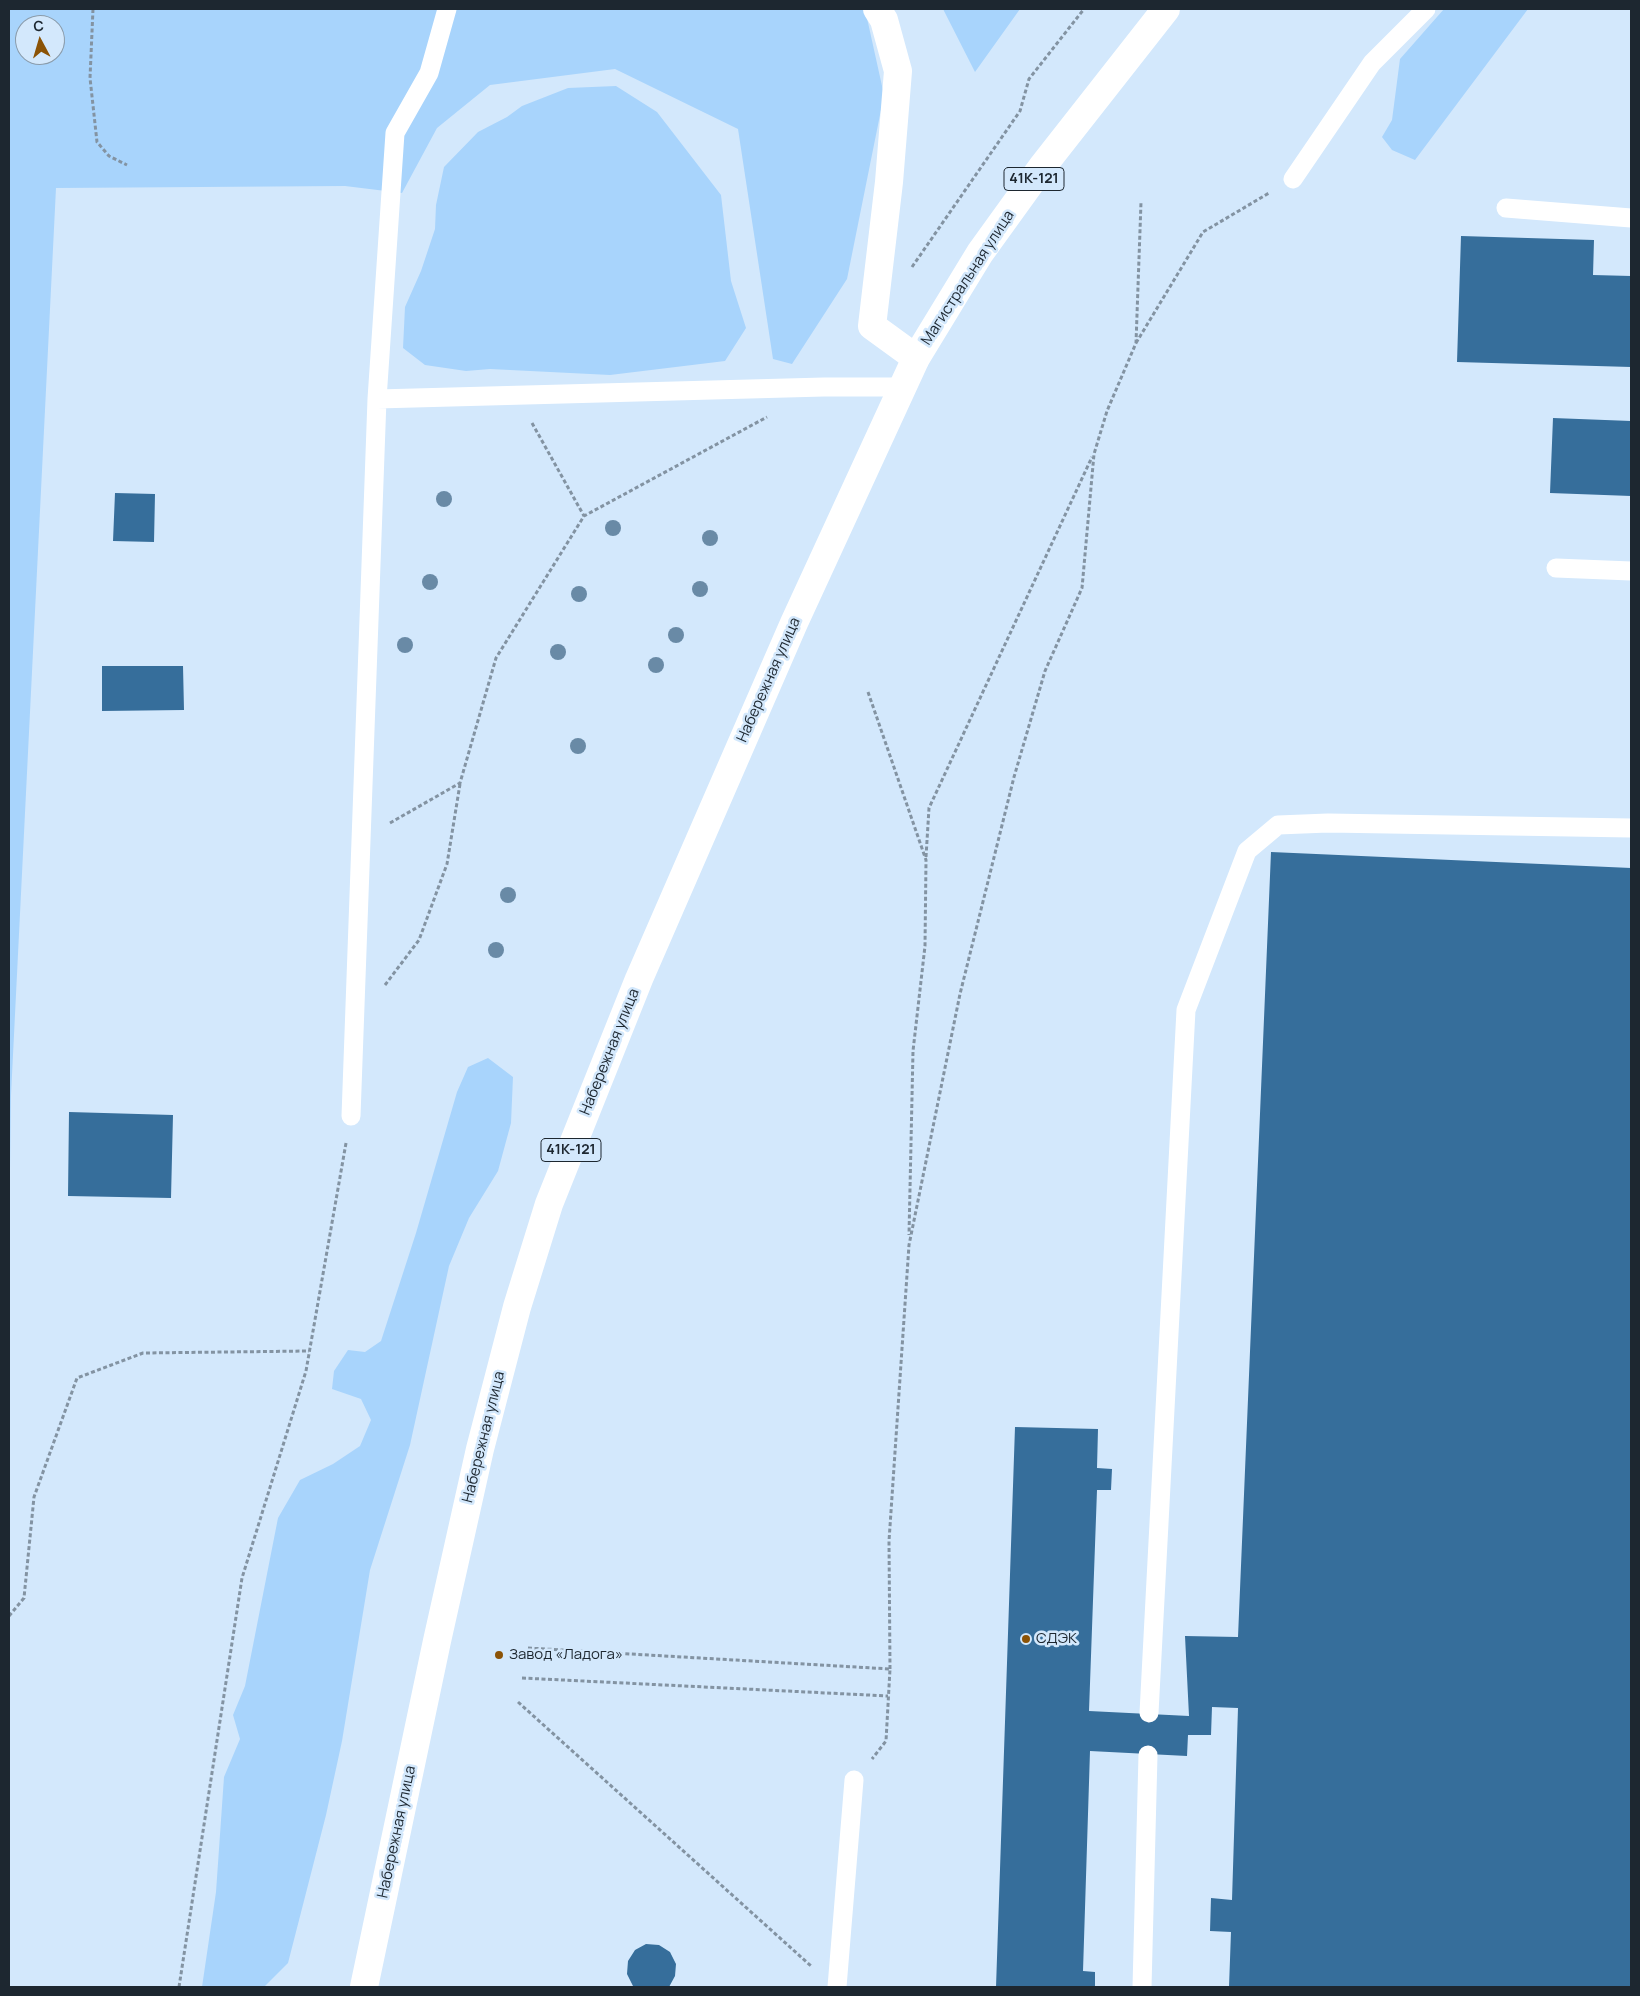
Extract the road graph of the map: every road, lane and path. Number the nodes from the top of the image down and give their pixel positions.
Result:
1 (93, 9) edge
2 (447, 9) edge
3 (877, 9) edge
4 (1084, 9) edge
5 (1166, 9) edge
6 (1426, 9) edge
7 (127, 165) dead end
8 (1293, 179) joint
9 (1141, 202) dead end
10 (1506, 208) dead end
11 (1631, 218) edge
12 (910, 270) dead end
13 (1136, 343) junction
14 (916, 358) junction
15 (902, 387) junction
16 (517, 395) junction
17 (377, 399) junction
18 (772, 414) dead end
19 (1094, 454) junction
20 (584, 516) junction
21 (1556, 568) dead end
22 (1631, 570) edge
23 (868, 692) dead end
24 (460, 783) junction
25 (1631, 828) edge
26 (361, 840) junction
27 (926, 860) junction
28 (384, 987) dead end
29 (351, 1116) joint
30 (909, 1245) junction
31 (309, 1351) junction
32 (9, 1616) edge
33 (528, 1648) dead end
34 (890, 1669) junction
35 (522, 1678) dead end
36 (888, 1696) junction
37 (518, 1702) dead end
38 (1149, 1713) dead end
39 (1148, 1755) dead end
40 (854, 1780) joint
41 (813, 1967) dead end
42 (179, 1987) edge
43 (364, 1987) edge
44 (837, 1987) edge
45 (1142, 1987) edge

1 - 7 path
2 - 17 lane
3 - 14 main road
4 - 12 path
5 - 14 main road, Магистральная улица / 41К-121
6 - 8 lane
8 - 13 path
9 - 13 path
10 - 11 lane
13 - 19 path
14 - 15 main road, Набережная улица / 41К-121
15 - 16 lane
15 - 43 main road, Набережная улица / 41К-121
16 - 17 lane
16 - 20 path
17 - 26 lane
18 - 20 path
19 - 27 path
19 - 30 path
20 - 24 path
21 - 22 lane
23 - 27 path
24 - 26 path
24 - 28 path
25 - 38 lane
26 - 29 lane
27 - 30 path
29 - 31 path
30 - 34 path
31 - 32 path
31 - 42 path
33 - 34 path
34 - 36 path
35 - 36 path
36 - 40 path
37 - 41 path
39 - 45 lane
40 - 44 lane

